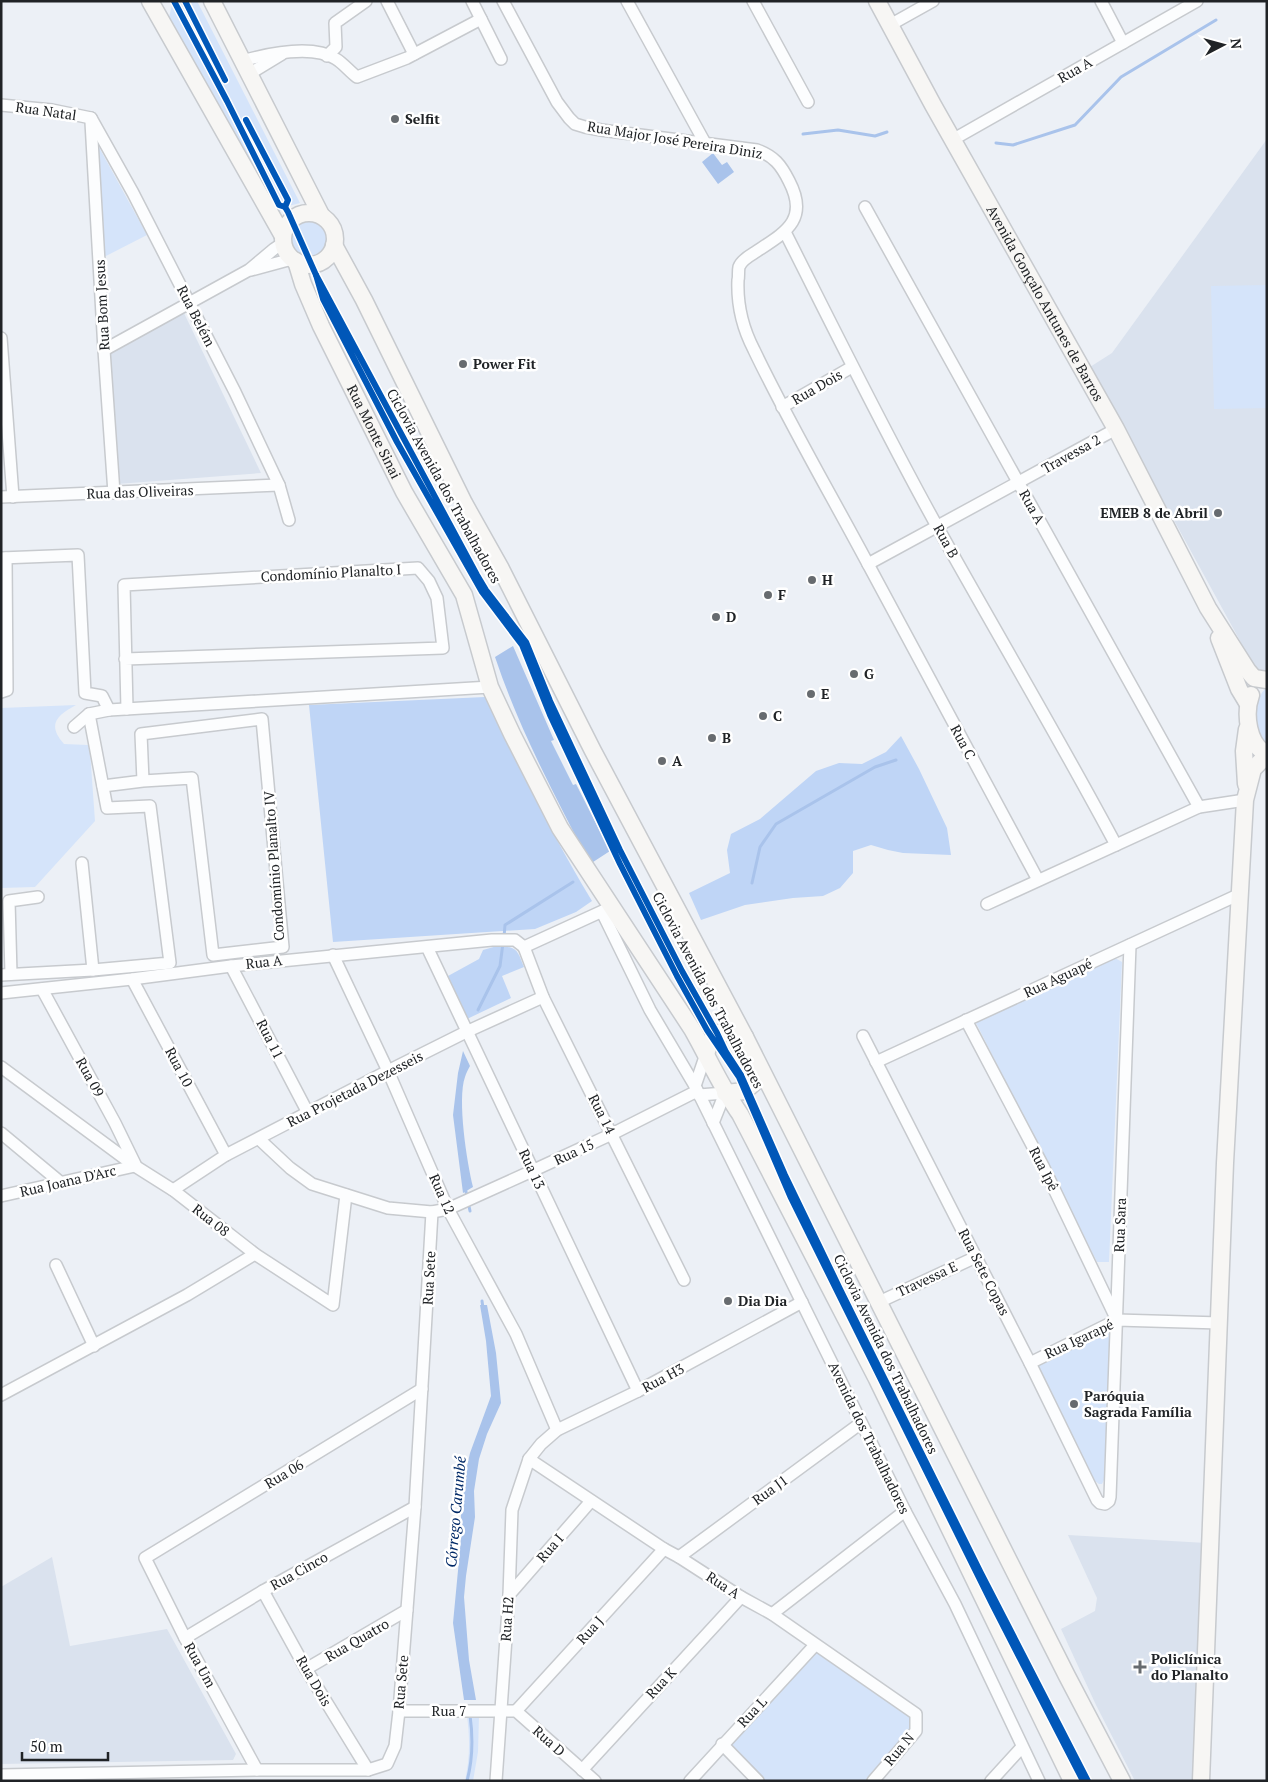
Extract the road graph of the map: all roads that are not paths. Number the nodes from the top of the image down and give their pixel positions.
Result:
1 (150, 1) edge
2 (166, 1) edge
3 (366, 1) edge
4 (387, 1) edge
5 (472, 1) edge
6 (503, 1) edge
7 (628, 1) edge
8 (753, 1) edge
9 (877, 1) edge
10 (932, 1) edge
11 (1101, 1) edge
12 (1197, 1) edge
13 (212, 3) edge
14 (481, 19) junction
15 (890, 25) junction
16 (166, 29) junction
17 (1123, 43) junction
18 (414, 54) junction
19 (327, 56) junction
20 (501, 59) dead end
21 (246, 68) junction
22 (808, 102) dead end
23 (1, 105) edge
24 (91, 118) junction
25 (954, 139) junction
26 (705, 143) junction
27 (865, 207) dead end
28 (321, 215) junction
29 (785, 232) junction
30 (283, 240) junction
31 (334, 245) junction
32 (294, 260) junction
33 (249, 270) junction
34 (189, 303) junction
35 (1, 338) edge
36 (104, 350) junction
37 (852, 367) junction
38 (782, 407) junction
39 (1116, 429) junction
40 (1018, 482) junction
41 (279, 485) junction
42 (114, 492) junction
43 (7, 497) edge
44 (289, 520) dead end
45 (938, 526) junction
46 (4, 558) edge
47 (868, 564) junction
48 (1208, 608) junction
49 (125, 658) junction
50 (1267, 681) edge
51 (490, 687) junction
52 (1, 692) edge
53 (1248, 704) junction
54 (127, 709) junction
55 (109, 710) junction
56 (89, 714) junction
57 (1249, 722) junction
58 (74, 727) dead end
59 (1267, 755) edge
60 (143, 781) junction
61 (102, 786) junction
62 (1245, 796) junction
63 (1199, 807) junction
64 (1116, 845) junction
65 (82, 864) dead end
66 (1038, 880) junction
67 (1240, 894) junction
68 (38, 897) dead end
69 (987, 904) dead end
70 (607, 909) junction
71 (520, 944) junction
72 (1130, 945) junction
73 (426, 947) junction
74 (333, 955) junction
75 (232, 966) junction
76 (92, 970) junction
77 (6, 975) edge
78 (132, 979) junction
79 (42, 990) junction
80 (1, 993) edge
81 (543, 997) junction
82 (966, 1020) junction
83 (466, 1032) junction
84 (863, 1036) dead end
85 (745, 1037) junction
86 (706, 1054) junction
87 (876, 1062) junction
88 (1, 1067) edge
89 (761, 1070) junction
90 (388, 1071) junction
91 (697, 1091) junction
92 (725, 1093) junction
93 (308, 1113) junction
94 (713, 1123) junction
95 (1, 1133) edge
96 (612, 1134) junction
97 (259, 1139) junction
98 (226, 1155) junction
99 (135, 1166) junction
100 (532, 1171) junction
101 (60, 1182) junction
102 (173, 1190) junction
103 (346, 1195) junction
104 (1, 1196) edge
105 (448, 1209) junction
106 (432, 1212) junction
107 (255, 1254) junction
108 (976, 1257) junction
109 (56, 1266) dead end
110 (684, 1280) dead end
111 (802, 1302) junction
112 (879, 1302) junction
113 (1117, 1320) junction
114 (1220, 1323) junction
115 (94, 1346) junction
116 (1030, 1363) junction
117 (422, 1389) junction
118 (638, 1391) junction
119 (1, 1395) edge
120 (862, 1423) junction
121 (557, 1430) junction
122 (529, 1459) junction
123 (591, 1501) junction
124 (1106, 1503) joint
125 (415, 1507) junction
126 (905, 1511) junction
127 (664, 1550) junction
128 (679, 1557) junction
129 (145, 1558) joint
130 (263, 1591) junction
131 (509, 1595) junction
132 (741, 1597) junction
133 (407, 1610) junction
134 (772, 1614) junction
135 (185, 1638) junction
136 (815, 1645) junction
137 (306, 1669) junction
138 (399, 1711) junction
139 (500, 1711) junction
140 (516, 1711) junction
141 (916, 1714) joint
142 (722, 1744) junction
143 (1022, 1747) junction
144 (258, 1770) junction
145 (368, 1770) junction
146 (582, 1770) junction
147 (1, 1774) edge
148 (496, 1781) edge
149 (595, 1781) edge
150 (690, 1781) edge
151 (758, 1781) edge
152 (873, 1781) edge
153 (991, 1781) edge
154 (1039, 1781) edge
155 (1072, 1781) edge
156 (1122, 1781) edge
157 (1201, 1781) edge

1 - 16 main road
2 - 16 main road
3 - 19 street
4 - 18 street
5 - 14 street
6 - 26 street, Rua Major José Pereira Diniz
7 - 26 street
8 - 22 street
9 - 15 main road, Avenida Gonçalo Antunes de Barros
10 - 15 street
11 - 17 street
12 - 17 street, Rua A
13 - 21 main road
14 - 18 street
14 - 20 street
15 - 25 main road, Avenida Gonçalo Antunes de Barros
16 - 30 main road
17 - 25 street, Rua A
18 - 19 street
19 - 21 street
21 - 28 main road
23 - 24 street, Rua Natal
24 - 34 street, Rua Belém
24 - 36 street, Rua Bom Jesus
25 - 39 main road, Avenida Gonçalo Antunes de Barros
26 - 29 street, Rua Major José Pereira Diniz
27 - 40 street, Rua A
28 - 30 main road
28 - 31 main road
29 - 37 street, Rua B
29 - 38 street, Rua Major José Pereira Diniz
30 - 32 main road
30 - 33 street
31 - 32 main road
31 - 85 main road
32 - 33 street
32 - 51 main road, Rua Monte Sinai
33 - 34 street
34 - 36 street
34 - 41 street, Rua Belém
35 - 43 street
36 - 42 street, Rua Bom Jesus
37 - 38 street, Rua Dois
37 - 45 street, Rua B
38 - 47 street, Rua C
39 - 40 street, Travessa 2
39 - 48 main road, Avenida Gonçalo Antunes de Barros
40 - 45 street, Travessa 2
40 - 63 street, Rua A
41 - 42 street, Rua das Oliveiras
41 - 44 street, Rua Belém
42 - 43 street, Rua das Oliveiras
45 - 47 street, Travessa 2
45 - 64 street, Rua B
46 - 52 street
46 - 55 street
47 - 66 street, Rua C
48 - 50 main road, Avenida Gonçalo Antunes de Barros
48 - 53 main road, Avenida Gonçalo Antunes de Barros
49 - 49 street, Condomínio Planalto I
49 - 54 street, Condomínio Planalto I
50 - 53 main road
51 - 54 street
51 - 70 main road, Rua Monte Sinai
53 - 57 main road
54 - 55 street
55 - 56 street
56 - 58 street
56 - 61 street
57 - 59 main road
57 - 62 main road
59 - 62 main road
60 - 60 street, Condomínio Planalto IV
60 - 61 street, Condomínio Planalto IV
61 - 76 street
62 - 63 street
62 - 67 main road
63 - 64 street
64 - 66 street
65 - 76 street
66 - 69 street
67 - 72 street, Rua Aguapé
67 - 114 main road
68 - 77 street
70 - 71 street
70 - 86 main road, Rua Monte Sinai
70 - 91 street, Avenida dos Trabalhadores
71 - 73 street, Rua A
71 - 81 street, Rua 14
72 - 82 street, Rua Aguapé
72 - 113 street, Rua Sara
73 - 74 street, Rua A
73 - 83 street, Rua 13
74 - 75 street, Rua A
74 - 90 street, Rua 12
75 - 78 street, Rua A
75 - 93 street, Rua 11
76 - 77 street
78 - 79 street, Rua A
78 - 98 street, Rua 10
79 - 80 street, Rua A
79 - 99 street, Rua 09
81 - 83 street, Rua Projetada Dezesseis
81 - 96 street, Rua 14
82 - 87 street, Rua Aguapé
82 - 113 street, Rua Ipê
83 - 90 street, Rua Projetada Dezesseis
83 - 100 street, Rua 13
84 - 87 street, Rua Sete Copas
85 - 86 main road
85 - 89 main road
86 - 91 street
86 - 92 main road
87 - 108 street, Rua Sete Copas
88 - 99 street, Rua 08
89 - 92 main road
89 - 112 main road
90 - 93 street, Rua Projetada Dezesseis
90 - 105 street, Rua 12
91 - 92 street, Rua 15
91 - 94 street, Avenida dos Trabalhadores
91 - 96 street, Rua 15
92 - 94 street
92 - 155 main road
93 - 97 street, Rua Projetada Dezesseis
94 - 111 street, Avenida dos Trabalhadores
95 - 101 street
96 - 100 street, Rua 15
96 - 110 street, Rua 14
97 - 98 street, Rua Projetada Dezesseis
97 - 103 street
98 - 102 street, Rua Projetada Dezesseis
99 - 101 street, Rua Joana D'Arc
99 - 102 street, Rua 08
100 - 105 street, Rua 15
100 - 118 street, Rua 13
101 - 104 street, Rua Joana D'Arc
102 - 107 street, Rua 08
103 - 106 street
103 - 107 street, Rua 08
105 - 106 street
105 - 121 street, Rua 12
106 - 117 street, Rua Sete
107 - 115 street
108 - 112 street, Travessa E
108 - 116 street, Rua Sete Copas
109 - 115 street
111 - 118 street, Rua H3
111 - 120 street, Avenida dos Trabalhadores
112 - 156 main road
113 - 114 street, Rua Igarapé
113 - 116 street, Rua Igarapé
113 - 124 street, Rua Sara
114 - 157 main road
115 - 119 street
116 - 124 street, Rua Sete Copas
117 - 125 street, Rua Sete
117 - 129 street, Rua 06
118 - 121 street, Rua H3
120 - 126 street, Avenida dos Trabalhadores
120 - 128 street, Rua J1
121 - 122 street, Rua H3
122 - 123 street, Rua A
122 - 131 street, Rua H2
123 - 127 street, Rua A
123 - 131 street, Rua I
125 - 130 street, Rua Cinco
125 - 133 street, Rua Sete
126 - 134 street
126 - 143 street, Avenida dos Trabalhadores
127 - 128 street, Rua A
127 - 140 street, Rua J
128 - 132 street, Rua A
129 - 135 street, Rua Um
130 - 135 street, Rua Cinco
130 - 137 street, Rua Dois
131 - 139 street, Rua H2
132 - 134 street, Rua A
132 - 146 street, Rua K
133 - 137 street, Rua Quatro
133 - 138 street, Rua Sete
134 - 136 street, Rua A
135 - 144 street, Rua Um
136 - 141 street, Rua A
136 - 142 street, Rua L
137 - 145 street, Rua Dois
138 - 139 street, Rua 7
138 - 145 street, Rua Sete
139 - 140 street
139 - 148 street, Rua H2
140 - 146 street, Rua D
141 - 152 street, Rua N
142 - 150 street, Rua L
142 - 151 street
143 - 153 street
143 - 154 street, Avenida dos Trabalhadores
144 - 145 street, Rua Sete
144 - 147 street, Rua Sete
146 - 149 street, Rua D

